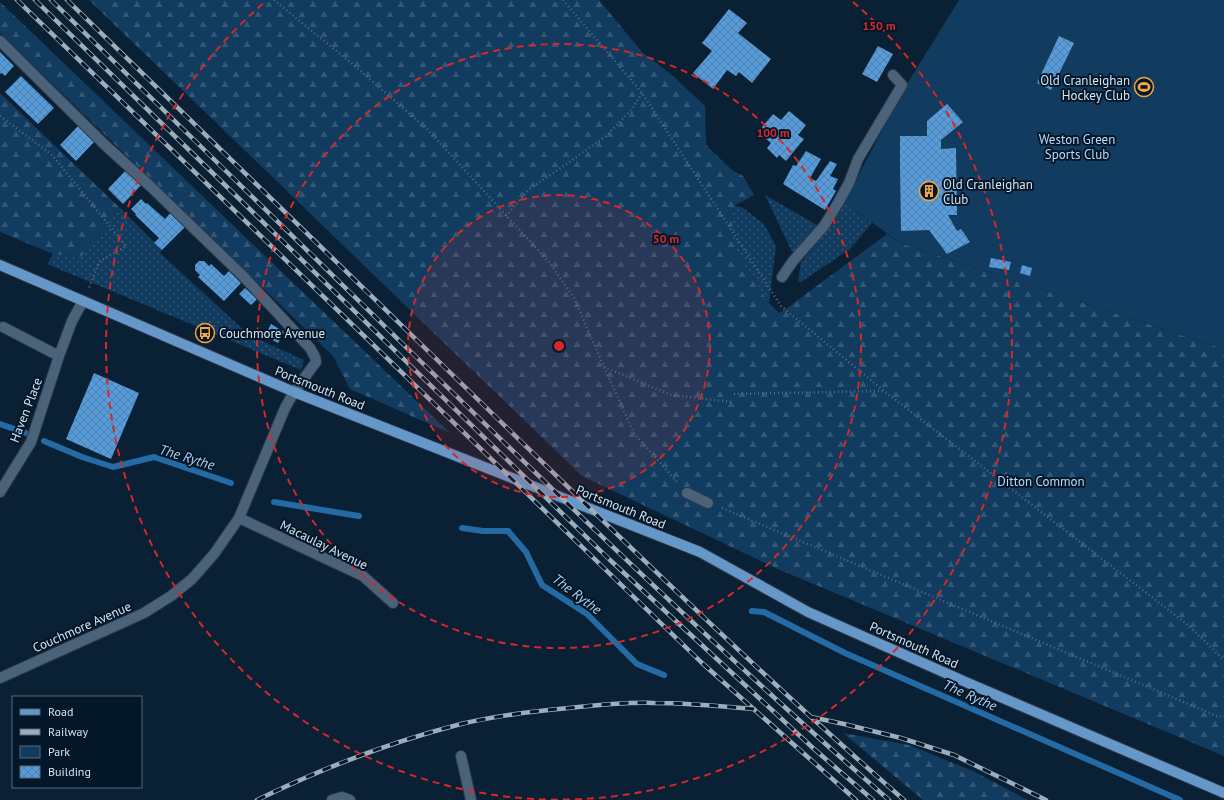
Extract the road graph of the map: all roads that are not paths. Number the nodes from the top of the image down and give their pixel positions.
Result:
1 (0, 41) edge
2 (893, 75) dead end
3 (0, 265) edge
4 (782, 277) dead end
5 (83, 301) junction
6 (3, 327) dead end
7 (60, 356) junction
8 (294, 392) junction
9 (0, 492) edge
10 (687, 493) road end
11 (708, 502) road end
12 (239, 518) junction
13 (393, 603) dead end
14 (0, 678) edge
15 (461, 756) dead end
16 (1224, 792) edge
17 (332, 800) edge
18 (350, 800) edge
19 (471, 800) edge

1 - 8 street, Couchmore Avenue
2 - 4 street
3 - 5 main road, Portsmouth Road
5 - 7 street, Haven Place
5 - 8 main road, Portsmouth Road
6 - 7 street
7 - 9 street, Haven Place
8 - 12 street, Couchmore Avenue
8 - 16 main road, Portsmouth Road
10 - 11 street
12 - 13 street, Macaulay Avenue
12 - 14 street, Couchmore Avenue
15 - 19 street
17 - 18 street

